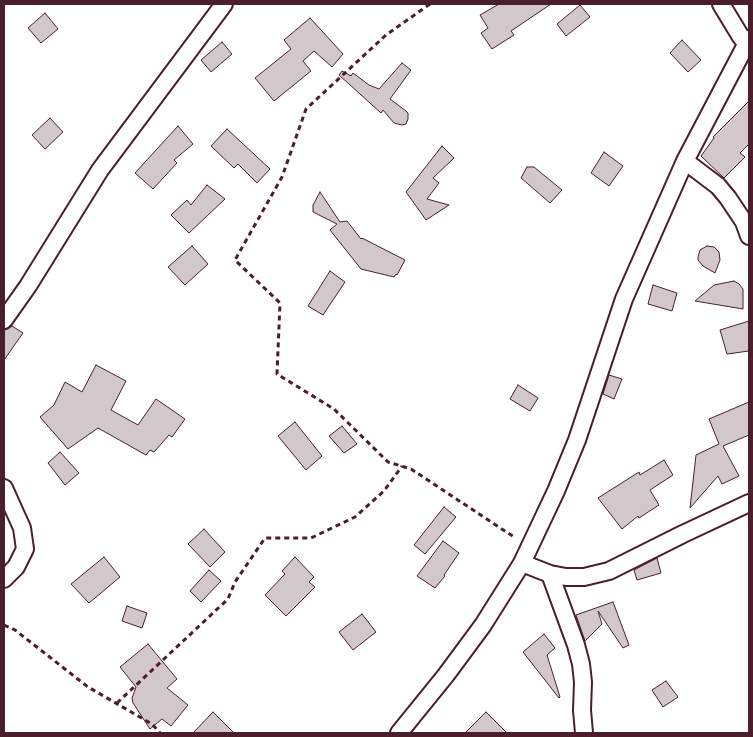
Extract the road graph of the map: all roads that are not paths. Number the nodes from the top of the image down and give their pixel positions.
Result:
1 (224, 4) edge
2 (722, 4) edge
3 (748, 42) edge
4 (685, 161) junction
5 (749, 236) edge
6 (4, 320) edge
7 (4, 488) edge
8 (749, 503) edge
9 (522, 563) junction
10 (550, 574) junction
11 (4, 579) edge
12 (399, 733) edge
13 (584, 733) edge

1 - 6 street
2 - 3 street
3 - 4 street
4 - 5 street
4 - 9 street
7 - 11 street
8 - 10 street
9 - 10 street
9 - 12 street
10 - 13 street

